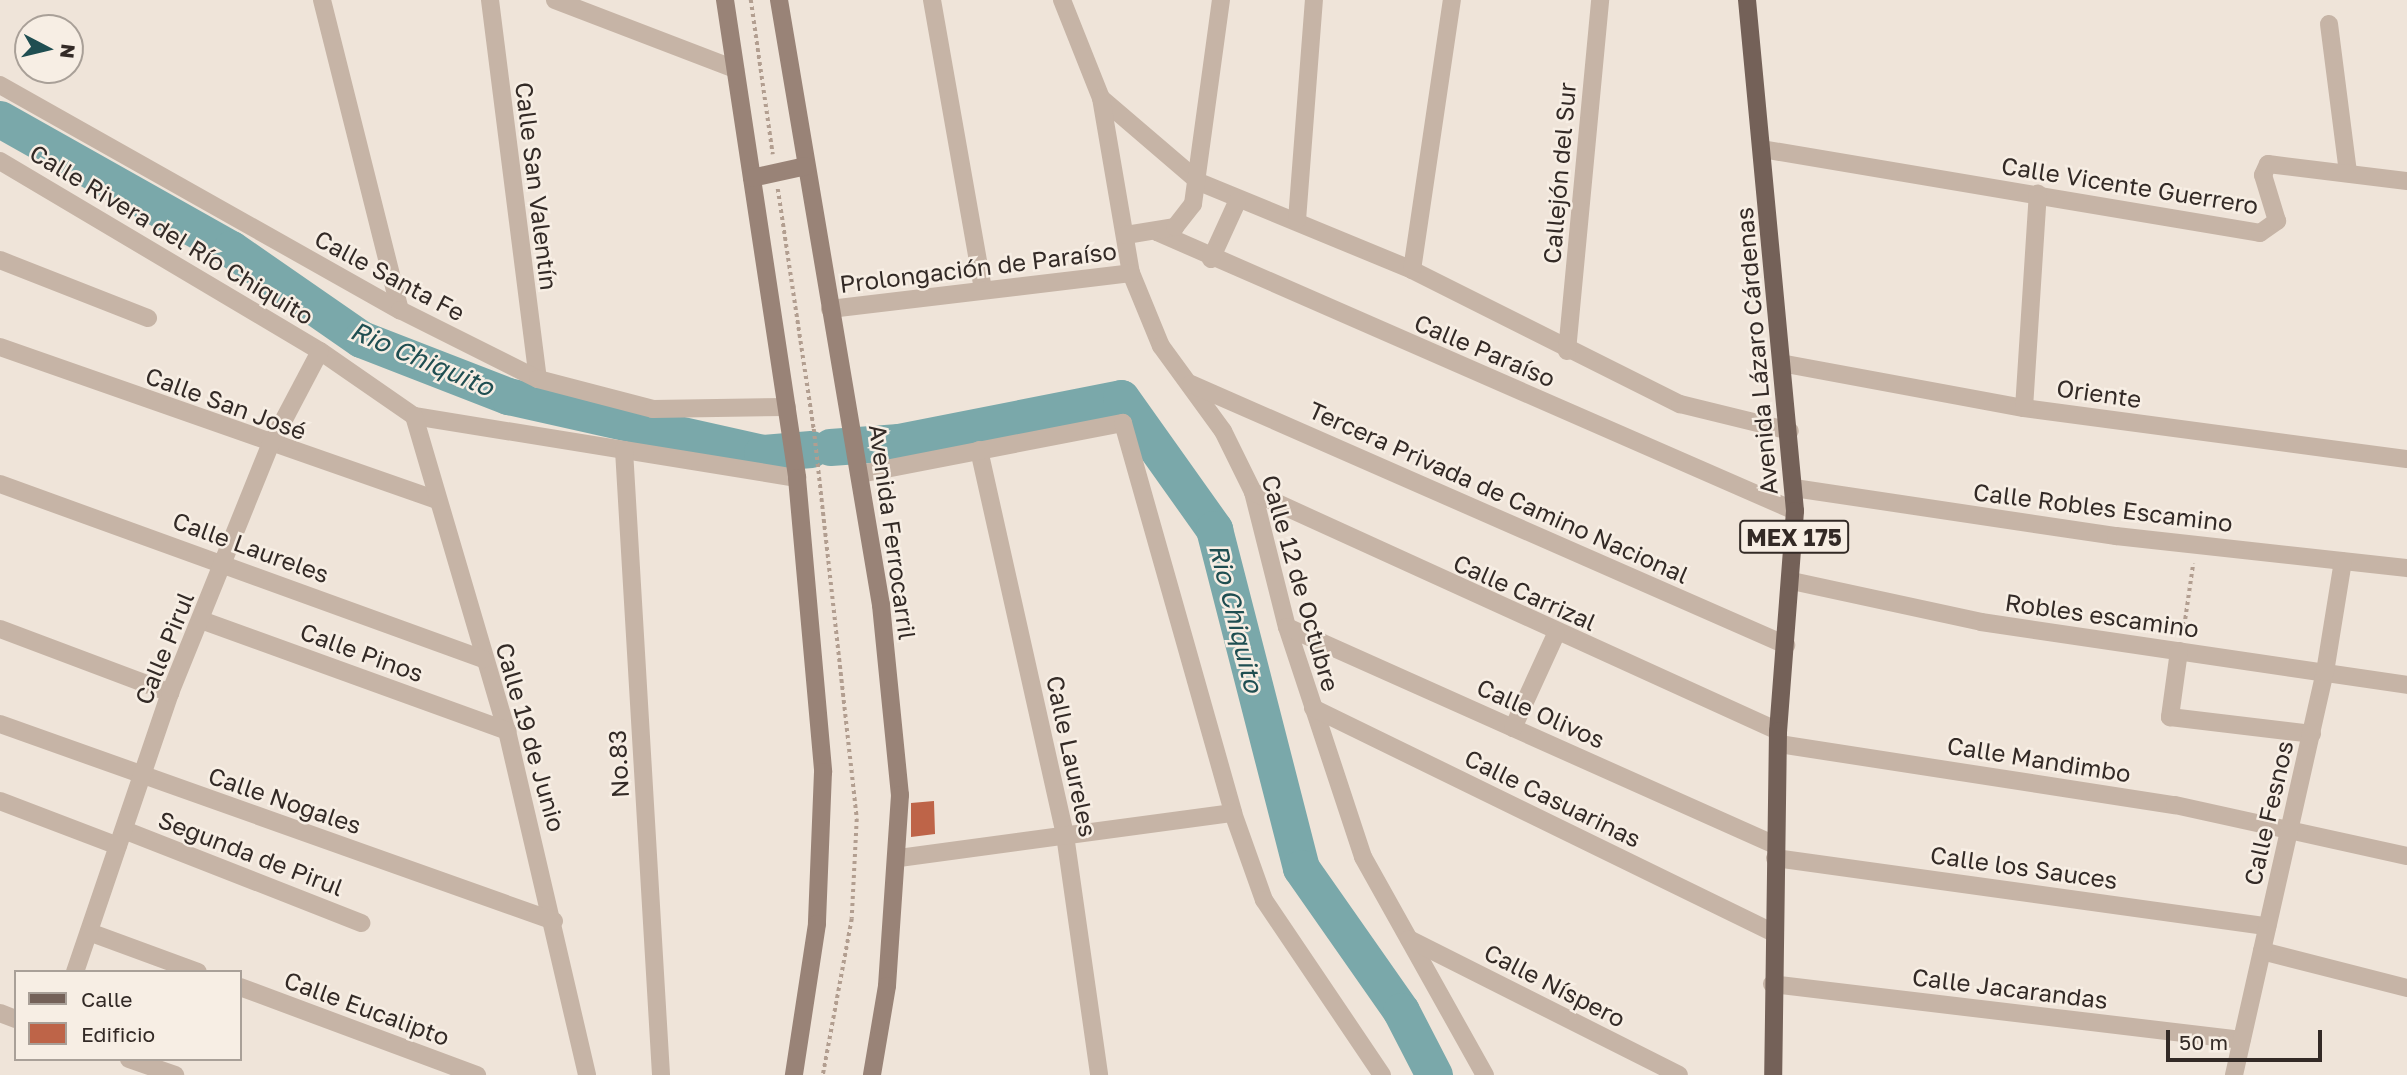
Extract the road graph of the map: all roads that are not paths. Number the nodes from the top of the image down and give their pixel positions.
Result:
1 (322, 0) edge
2 (490, 0) edge
3 (555, 0) edge
4 (725, 0) edge
5 (779, 0) edge
6 (932, 0) edge
7 (1062, 0) edge
8 (1221, 0) edge
9 (1314, 0) edge
10 (1452, 0) edge
11 (1600, 0) edge
12 (1748, 0) edge
13 (2329, 24) dead end
14 (735, 69) junction
15 (0, 85) edge
16 (1101, 98) junction
17 (1762, 149) junction
18 (0, 161) edge
19 (806, 166) junction
20 (2348, 173) junction
21 (752, 178) junction
22 (2407, 181) edge
23 (1199, 182) junction
24 (2038, 193) junction
25 (1237, 202) junction
26 (1297, 220) junction
27 (1157, 232) junction
28 (1126, 235) junction
29 (1210, 259) junction
30 (0, 260) edge
31 (1412, 270) junction
32 (1131, 273) junction
33 (983, 288) junction
34 (830, 309) junction
35 (400, 310) junction
36 (148, 318) dead end
37 (0, 347) edge
38 (320, 351) junction
39 (1567, 351) junction
40 (1786, 364) junction
41 (538, 379) junction
42 (1191, 384) junction
43 (2024, 408) junction
44 (788, 414) junction
45 (414, 416) junction
46 (1790, 431) junction
47 (270, 446) junction
48 (624, 450) junction
49 (979, 450) junction
50 (2407, 459) edge
51 (859, 468) junction
52 (796, 470) junction
53 (0, 485) edge
54 (1794, 488) junction
55 (1253, 492) junction
56 (437, 500) junction
57 (1795, 511) junction
58 (2343, 561) junction
59 (224, 563) junction
60 (2407, 568) edge
61 (1792, 581) junction
62 (201, 620) junction
63 (1287, 627) junction
64 (0, 629) edge
65 (1556, 634) junction
66 (1786, 645) junction
67 (2179, 651) junction
68 (484, 659) junction
69 (2325, 672) junction
70 (2407, 685) edge
71 (170, 693) junction
72 (1313, 708) junction
73 (0, 724) edge
74 (1513, 728) junction
75 (507, 731) junction
76 (2312, 734) junction
77 (1779, 738) junction
78 (142, 776) junction
79 (0, 801) edge
80 (1233, 813) junction
81 (2288, 834) junction
82 (1065, 835) junction
83 (121, 838) junction
84 (1775, 851) junction
85 (2407, 856) edge
86 (899, 858) junction
87 (554, 921) junction
88 (361, 923) dead end
89 (2267, 926) junction
90 (89, 932) junction
91 (1772, 932) junction
92 (1409, 939) junction
93 (2262, 951) junction
94 (76, 970) edge
95 (193, 970) edge
96 (1772, 984) junction
97 (242, 988) edge
98 (2407, 988) edge
99 (2242, 1040) junction
100 (135, 1061) edge
101 (175, 1075) edge
102 (477, 1075) edge
103 (587, 1075) edge
104 (661, 1075) edge
105 (794, 1075) edge
106 (872, 1075) edge
107 (1099, 1075) edge
108 (1382, 1075) edge
109 (1485, 1075) edge
110 (1679, 1075) edge
111 (1773, 1075) edge
112 (2234, 1075) edge

1 - 35 street
2 - 41 street, Calle San Valentín
3 - 14 street
4 - 14 main road
5 - 19 main road, Avenida Ferrocarril
6 - 33 street
7 - 16 street, Calle 12 de Octubre
8 - 23 street
9 - 26 street
10 - 31 street
11 - 39 street, Callejón del Sur
12 - 17 main road, Avenida Lázaro Cárdenas / MEX 175
13 - 20 street
14 - 21 main road
15 - 35 street, Calle Santa Fe
16 - 23 street, Calle 12 de Octubre
16 - 28 street, Calle 12 de Octubre
17 - 24 street, Calle Vicente Guerrero
17 - 40 main road, Avenida Lázaro Cárdenas / MEX 175
18 - 38 street, Calle Rivera del Río Chiquito
19 - 21 main road
19 - 34 main road, Avenida Ferrocarril
20 - 22 street, Calle Vicente Guerrero
20 - 24 street, Calle Vicente Guerrero
21 - 44 main road
23 - 25 street, Calle 12 de Octubre
23 - 27 street
24 - 43 street
25 - 26 street, Calle 12 de Octubre
25 - 29 street
26 - 31 street, Calle 12 de Octubre
27 - 28 street
27 - 29 street, Calle Paraíso
28 - 32 street, Calle 12 de Octubre
29 - 57 street, Calle Paraíso
30 - 36 street
31 - 39 street, Calle 12 de Octubre
32 - 33 street, Prolongación de Paraíso
32 - 42 street, Calle 12 de Octubre
33 - 34 street, Prolongación de Paraíso
34 - 51 main road, Avenida Ferrocarril
35 - 41 street, Calle Santa Fe
37 - 47 street, Calle San José
38 - 45 street, Calle Rivera del Río Chiquito
38 - 47 street, Calle Pirul
39 - 46 street, Calle 12 de Octubre
40 - 43 street, Oriente
40 - 46 main road, Avenida Lázaro Cárdenas / MEX 175
41 - 44 street, Calle Santa Fe
42 - 55 street, Calle 12 de Octubre
42 - 66 street, Tercera Privada de Camino Nacional
43 - 50 street, Oriente
44 - 52 main road
45 - 48 street, Calle Rivera del Río Chiquito
45 - 56 street, Calle 19 de Junio
46 - 54 main road, Avenida Lázaro Cárdenas / MEX 175
47 - 56 street, Calle San José
47 - 59 street, Calle Pirul
48 - 52 street, Calle Rivera del Río Chiquito
48 - 104 street, No.83
49 - 51 street
49 - 80 street
49 - 82 street, Calle Laureles
51 - 86 main road, Avenida Ferrocarril
52 - 105 main road
53 - 59 street, Calle Laureles
54 - 57 main road, Avenida Lázaro Cárdenas / MEX 175
54 - 58 street, Calle Robles Escamino
55 - 63 street, Calle 12 de Octubre
55 - 65 street, Calle Carrizal
56 - 68 street, Calle 19 de Junio
57 - 61 main road, Avenida Lázaro Cárdenas / MEX 175
58 - 60 street, Calle Robles Escamino
58 - 69 street, Calle Fesnos
59 - 62 street, Calle Pirul
59 - 68 street, Calle Laureles
61 - 66 main road, Avenida Lázaro Cárdenas / MEX 175
61 - 67 street, Robles escamino
62 - 71 street, Calle Pirul
62 - 75 street, Calle Pinos
63 - 72 street, Calle 12 de Octubre
63 - 74 street, Calle Olivos
64 - 71 street
65 - 74 street
65 - 77 street, Calle Carrizal
66 - 77 main road, Avenida Lázaro Cárdenas / MEX 175
67 - 69 street, Robles escamino
67 - 76 street
68 - 75 street, Calle 19 de Junio
69 - 70 street, Robles escamino
69 - 76 street, Calle Fesnos
71 - 78 street, Calle Pirul
72 - 91 street, Calle Casuarinas
72 - 92 street, Calle 12 de Octubre
73 - 78 street, Calle Nogales
74 - 84 street, Calle Olivos
75 - 87 street, Calle 19 de Junio
76 - 81 street, Calle Fesnos
77 - 81 street, Calle Mandimbo
77 - 84 main road, Avenida Lázaro Cárdenas / MEX 175
78 - 83 street, Calle Pirul
78 - 87 street, Calle Nogales
79 - 83 street, Segunda de Pirul
80 - 82 street
80 - 108 street
81 - 85 street
81 - 89 street, Calle Fesnos
82 - 86 street
82 - 107 street, Calle Laureles
83 - 88 street, Segunda de Pirul
83 - 90 street, Calle Pirul
84 - 89 street, Calle los Sauces
84 - 91 main road, Avenida Lázaro Cárdenas / MEX 175
86 - 106 main road, Avenida Ferrocarril
87 - 103 street, Calle 19 de Junio
89 - 93 street, Calle Fesnos
90 - 94 street, Calle Pirul
90 - 95 street
91 - 96 main road, Avenida Lázaro Cárdenas / MEX 175
92 - 109 street, Calle 12 de Octubre
92 - 110 street, Calle Níspero
93 - 98 street
93 - 99 street, Calle Fesnos
96 - 99 street, Calle Jacarandas
96 - 111 main road, Avenida Lázaro Cárdenas / MEX 175
97 - 102 street, Calle Eucalipto
99 - 112 street, Calle Fesnos
100 - 101 street

